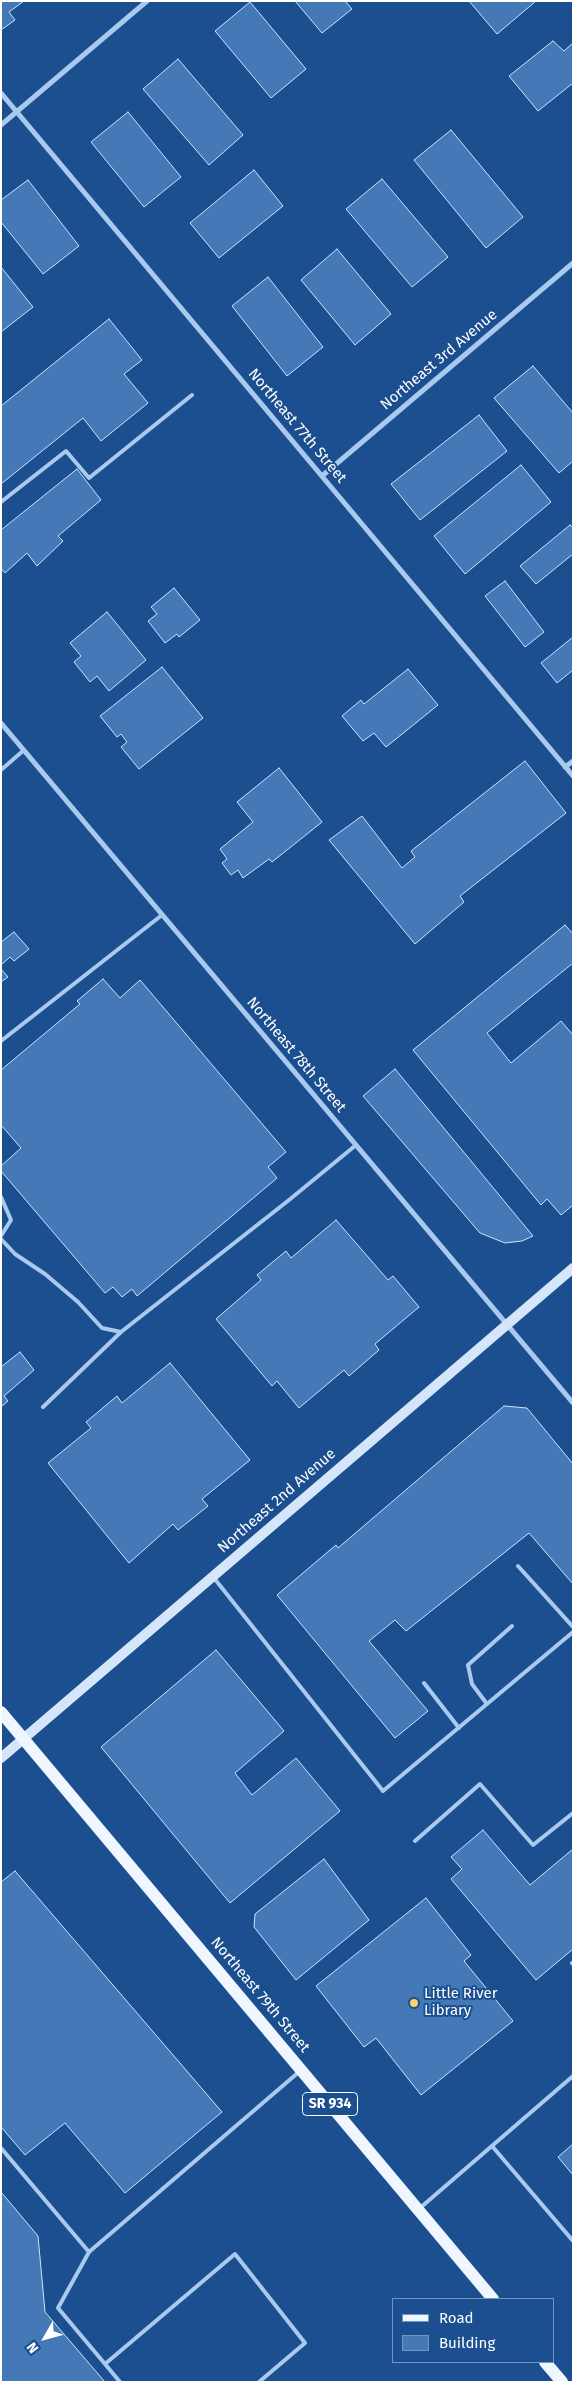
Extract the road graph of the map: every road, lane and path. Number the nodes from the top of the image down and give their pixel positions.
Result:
1 (147, 1) edge
2 (1, 93) edge
3 (17, 112) junction
4 (1, 125) edge
5 (573, 263) edge
6 (192, 395) dead end
7 (322, 476) junction
8 (1, 502) edge
9 (1, 723) edge
10 (24, 750) junction
11 (573, 761) edge
12 (565, 767) junction
13 (1, 770) edge
14 (573, 776) edge
15 (162, 915) junction
16 (1, 1041) edge
17 (356, 1145) junction
18 (1, 1197) edge
19 (1, 1238) edge
20 (573, 1268) edge
21 (507, 1324) junction
22 (122, 1332) junction
23 (573, 1403) edge
24 (43, 1407) dead end
25 (518, 1566) dead end
26 (212, 1577) junction
27 (512, 1626) dead end
28 (573, 1627) edge
29 (573, 1632) edge
30 (424, 1683) dead end
31 (486, 1704) junction
32 (1, 1712) edge
33 (459, 1728) junction
34 (24, 1738) junction
35 (1, 1758) edge
36 (573, 1813) edge
37 (415, 1841) dead end
38 (302, 2070) junction
39 (573, 2076) edge
40 (492, 2146) junction
41 (1, 2148) edge
42 (418, 2209) junction
43 (573, 2241) edge
44 (89, 2252) junction
45 (492, 2298) edge
46 (546, 2363) edge
47 (105, 2364) junction
48 (120, 2382) edge
49 (259, 2382) edge
50 (562, 2382) edge

1 - 3 street
2 - 3 street, Northeast 77th Street
3 - 4 street
3 - 7 street, Northeast 77th Street
5 - 7 street, Northeast 3rd Avenue
6 - 8 lane
7 - 12 street, Northeast 77th Street
9 - 10 street, Northeast 78th Street
10 - 13 lane
10 - 15 street, Northeast 78th Street
11 - 12 street
12 - 14 street, Northeast 77th Street
15 - 16 lane
15 - 17 street, Northeast 78th Street
17 - 21 street, Northeast 78th Street
17 - 22 lane
18 - 19 lane
19 - 22 lane
20 - 21 main road, Northeast 2nd Avenue
21 - 23 street, Northeast 78th Street
21 - 26 main road, Northeast 2nd Avenue
22 - 24 lane
25 - 28 lane
26 - 33 lane
26 - 34 main road, Northeast 2nd Avenue
27 - 31 lane
29 - 31 lane
30 - 33 lane
31 - 33 lane
32 - 34 main road, Northeast 79th Street / SR 934
34 - 35 main road, Northeast 2nd Avenue
34 - 38 main road, Northeast 79th Street / SR 934
36 - 37 lane
38 - 42 main road, Northeast 79th Street / SR 934
38 - 44 lane
39 - 40 lane
40 - 42 lane
40 - 43 lane
41 - 44 lane
42 - 45 main road, Northeast 79th Street / SR 934
44 - 47 lane
46 - 50 main road
47 - 48 lane
47 - 49 lane

